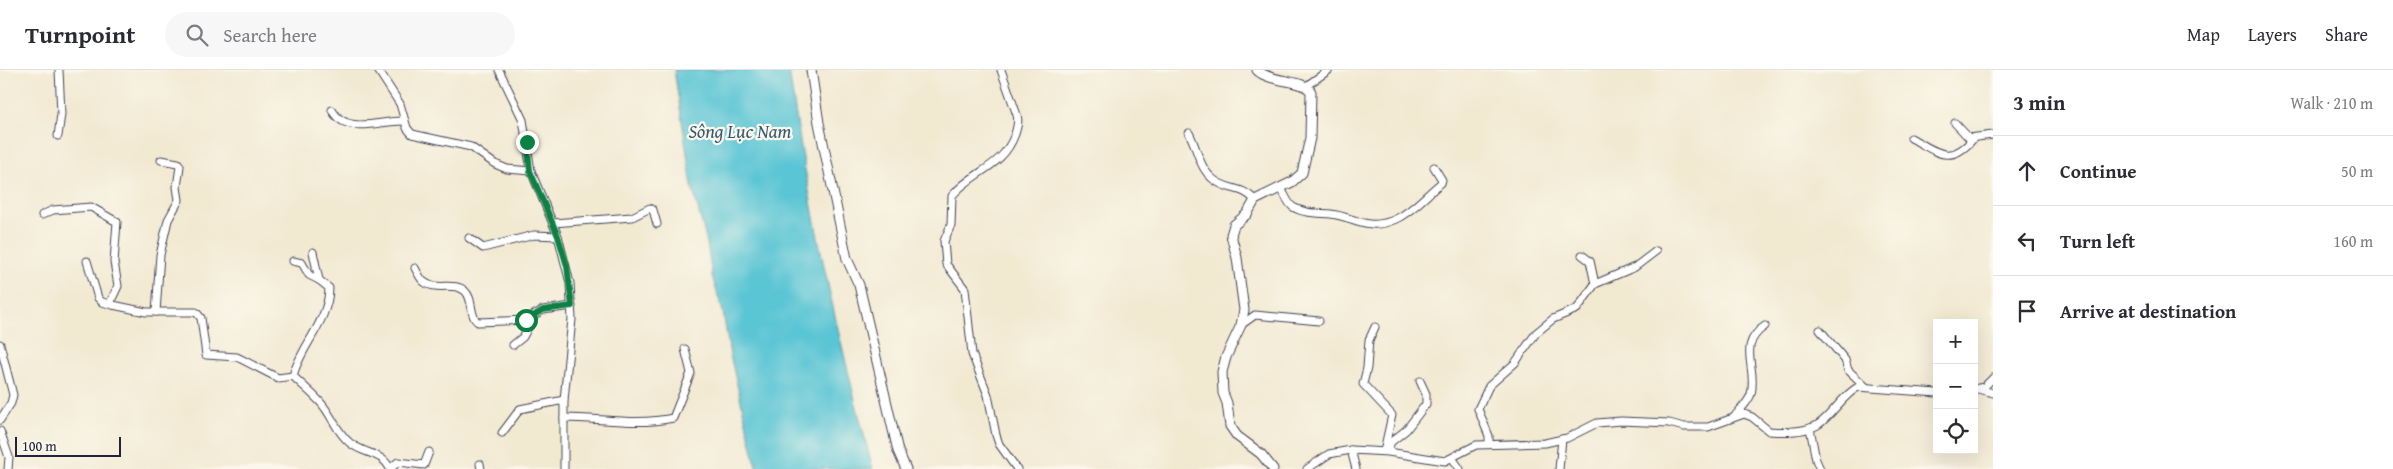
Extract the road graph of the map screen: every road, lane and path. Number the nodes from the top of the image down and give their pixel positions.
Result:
1 (59, 70) edge
2 (378, 70) edge
3 (499, 70) edge
4 (811, 70) edge
5 (1001, 70) edge
6 (1257, 70) edge
7 (1329, 70) edge
8 (1306, 86) junction
9 (332, 110) dead end
10 (404, 121) junction
11 (1955, 123) dead end
12 (1188, 133) dead end
13 (1993, 135) edge
14 (58, 136) dead end
15 (1911, 138) dead end
16 (1973, 139) junction
17 (161, 160) dead end
18 (1434, 168) dead end
19 (530, 171) junction
20 (1282, 188) junction
21 (1255, 200) junction
22 (42, 215) dead end
23 (552, 223) junction
24 (657, 224) dead end
25 (558, 236) junction
26 (469, 238) dead end
27 (1656, 251) dead end
28 (313, 252) dead end
29 (1582, 256) dead end
30 (87, 260) dead end
31 (293, 261) dead end
32 (415, 268) dead end
33 (319, 280) junction
34 (1595, 284) junction
35 (113, 305) junction
36 (572, 306) junction
37 (156, 312) junction
38 (535, 314) junction
39 (1319, 321) dead end
40 (1241, 325) junction
41 (1765, 326) dead end
42 (1375, 327) dead end
43 (1820, 330) dead end
44 (0, 344) edge
45 (513, 345) dead end
46 (685, 349) dead end
47 (293, 376) junction
48 (1993, 378) edge
49 (1420, 381) dead end
50 (1865, 386) junction
51 (1978, 388) edge
52 (1978, 389) edge
53 (1933, 393) edge
54 (1993, 393) edge
55 (564, 400) junction
56 (0, 417) edge
57 (1735, 417) junction
58 (564, 418) junction
59 (1810, 428) junction
60 (0, 431) edge
61 (502, 433) dead end
62 (1562, 439) junction
63 (1489, 444) junction
64 (1351, 450) junction
65 (429, 452) dead end
66 (1386, 452) junction
67 (1453, 459) junction
68 (391, 468) edge
69 (8, 469) edge
70 (564, 469) edge
71 (906, 469) edge
72 (1017, 469) edge
73 (1273, 469) edge
74 (1307, 469) edge
75 (1356, 469) edge
76 (1460, 469) edge
77 (1559, 469) edge
78 (1820, 469) edge

1 - 14 street
2 - 10 street
3 - 19 street
4 - 71 street
5 - 72 street
6 - 8 street
7 - 8 street
8 - 20 street
9 - 10 street
10 - 19 street
11 - 16 street
12 - 21 street
13 - 16 street
15 - 16 street
17 - 37 street
18 - 20 street
19 - 23 street
20 - 21 street
21 - 40 street
22 - 35 street
23 - 24 street
23 - 25 street
25 - 26 street
25 - 36 street
27 - 34 street
28 - 33 street
29 - 34 street
30 - 35 street
31 - 33 street
32 - 38 street
33 - 47 street
34 - 63 street
35 - 37 street
36 - 38 street
36 - 55 street
37 - 47 street
38 - 45 street
39 - 40 street
40 - 73 street
41 - 57 street
42 - 66 street
43 - 50 street
44 - 56 street
46 - 58 street
47 - 68 street
48 - 51 street
49 - 66 street
50 - 53 street
50 - 59 street
52 - 54 street
55 - 58 street
55 - 61 street
57 - 59 street
57 - 62 street
58 - 70 street
59 - 78 street
60 - 69 street
62 - 63 street
62 - 77 street
63 - 67 street
64 - 66 street
64 - 74 street
64 - 75 street
65 - 68 street
66 - 67 street
67 - 76 street

